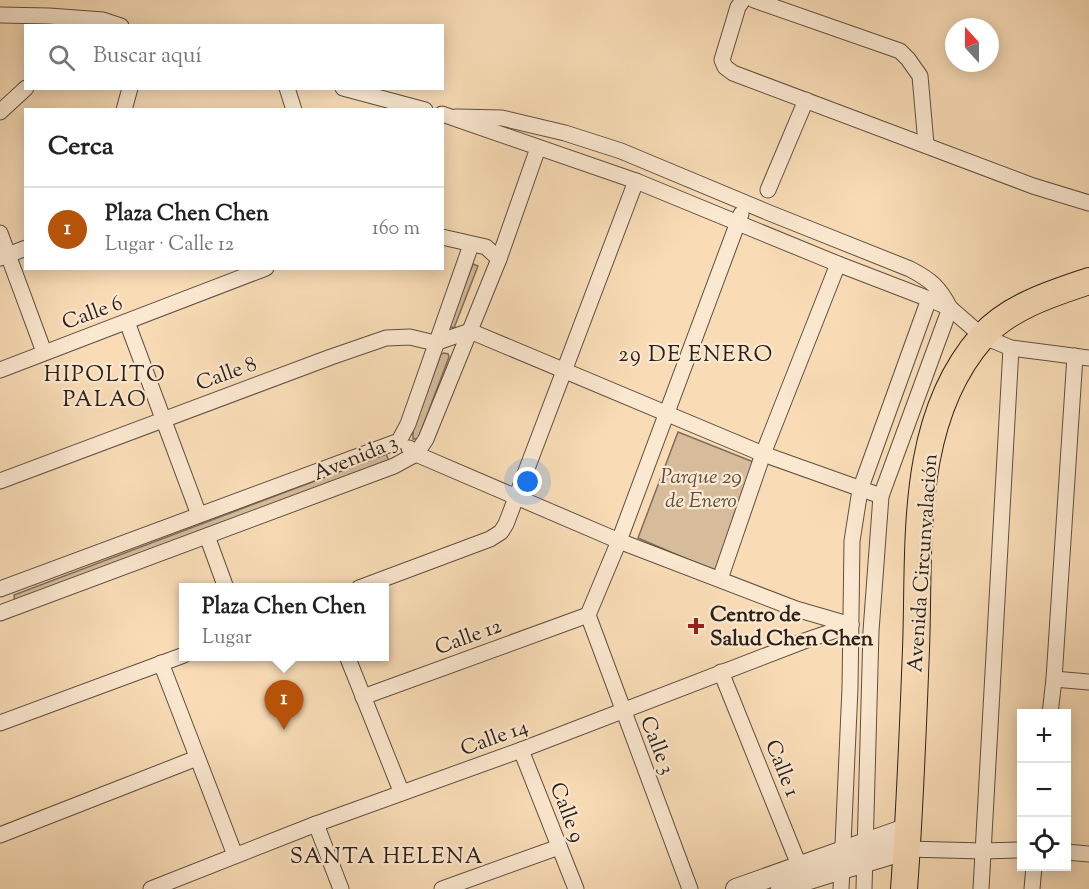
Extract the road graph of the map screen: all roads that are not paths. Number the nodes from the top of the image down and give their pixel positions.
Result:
1 (743, 0) edge
2 (754, 0) edge
3 (0, 15) edge
4 (100, 23) edge
5 (24, 90) edge
6 (129, 90) edge
7 (288, 90) edge
8 (350, 90) edge
9 (806, 100) junction
10 (125, 108) edge
11 (293, 108) edge
12 (418, 108) edge
13 (0, 112) edge
14 (449, 116) edge
15 (926, 144) junction
16 (538, 148) junction
17 (636, 181) junction
18 (768, 190) dead end
19 (745, 203) junction
20 (1089, 203) edge
21 (738, 223) junction
22 (0, 233) edge
23 (444, 238) edge
24 (471, 245) junction
25 (24, 249) edge
26 (4, 256) edge
27 (499, 259) junction
28 (838, 264) junction
29 (261, 270) edge
30 (1089, 281) edge
31 (929, 299) junction
32 (950, 308) junction
33 (127, 322) junction
34 (470, 331) junction
35 (982, 336) junction
36 (435, 343) junction
37 (1011, 348) junction
38 (44, 352) junction
39 (1082, 357) edge
40 (0, 370) edge
41 (565, 370) junction
42 (666, 413) junction
43 (163, 419) junction
44 (399, 441) junction
45 (416, 454) junction
46 (763, 454) junction
47 (0, 481) edge
48 (860, 490) junction
49 (881, 496) junction
50 (515, 498) junction
51 (199, 515) junction
52 (207, 536) junction
53 (619, 541) junction
54 (720, 579) junction
55 (224, 583) edge
56 (372, 583) edge
57 (0, 589) edge
58 (1, 609) edge
59 (588, 615) junction
60 (851, 626) junction
61 (871, 631) junction
62 (179, 656) edge
63 (349, 661) edge
64 (161, 663) junction
65 (721, 672) junction
66 (1054, 678) junction
67 (1089, 682) edge
68 (363, 697) junction
69 (1051, 709) edge
70 (622, 711) junction
71 (0, 723) edge
72 (521, 750) junction
73 (197, 758) junction
74 (401, 791) junction
75 (315, 824) junction
76 (0, 835) edge
77 (908, 838) junction
78 (866, 842) junction
79 (559, 847) junction
80 (843, 850) junction
81 (1017, 850) edge
82 (983, 851) junction
83 (1071, 852) edge
84 (1089, 854) edge
85 (236, 855) junction
86 (866, 863) junction
87 (1034, 871) edge
88 (802, 872) junction
89 (842, 880) edge
90 (150, 889) edge
91 (341, 889) edge
92 (442, 889) edge
93 (576, 889) edge
94 (690, 889) edge
95 (736, 889) edge
96 (781, 889) edge
97 (864, 889) edge
98 (904, 889) edge
99 (981, 889) edge
100 (1032, 889) edge

1 - 9 street
2 - 15 street
3 - 4 street
5 - 13 street
6 - 10 street
7 - 11 street
8 - 12 street
9 - 15 street
9 - 18 street
14 - 16 street
14 - 19 street
15 - 20 street
16 - 17 street
16 - 27 street, Avenida 3
17 - 21 street
17 - 41 street
19 - 21 street
19 - 32 street
21 - 28 street
21 - 42 street
22 - 26 street
23 - 24 street
24 - 27 street
24 - 36 street, Avenida 3
25 - 26 street
26 - 38 street
27 - 34 street, Avenida 3
28 - 31 street
28 - 46 street
29 - 33 street, Calle 6
30 - 35 highway, Avenida Circunvalación
31 - 32 street
31 - 48 street
32 - 35 street
32 - 49 street
33 - 38 street, Calle 6
33 - 43 street
34 - 36 street
34 - 41 street
34 - 45 street, Avenida 3
35 - 37 street
35 - 77 highway, Avenida Circunvalación
36 - 43 street, Calle 8
36 - 44 street, Avenida 3
37 - 39 street
37 - 82 street
38 - 40 street, Calle 6
39 - 66 street
41 - 42 street
41 - 50 street
42 - 46 street
42 - 53 street
43 - 47 street, Calle 8
43 - 51 street
44 - 45 street
44 - 51 street, Avenida 3
45 - 50 street
45 - 52 street, Avenida 3
46 - 48 street
46 - 54 street
48 - 49 street
48 - 60 street
49 - 61 street
50 - 53 street
50 - 56 street
51 - 57 street, Avenida 3
52 - 55 street
52 - 58 street, Avenida 3
53 - 54 street
53 - 59 street
54 - 60 street
59 - 68 street, Calle 12
59 - 70 street, Calle 3
60 - 61 street
60 - 65 street, Calle 14
60 - 80 street
61 - 78 street
62 - 64 street
63 - 68 street
64 - 71 street
64 - 73 street
65 - 70 street, Calle 14
65 - 88 street, Calle 1
66 - 67 street
66 - 69 street
68 - 74 street
70 - 72 street, Calle 14
70 - 94 street, Calle 3
72 - 74 street, Calle 14
72 - 79 street, Calle 9
73 - 76 street
73 - 85 street
74 - 75 street, Calle 14
75 - 85 street, Calle 14
75 - 91 street
77 - 78 street
77 - 82 street
77 - 86 street
77 - 98 highway, Avenida Circunvalación
78 - 80 street
78 - 86 street
79 - 92 street
79 - 93 street, Calle 9
80 - 88 street
80 - 89 street
81 - 82 street
82 - 99 street
83 - 84 street
85 - 90 street, Calle 14
86 - 89 street
86 - 97 street
87 - 100 street
88 - 89 street
88 - 95 street
88 - 96 street

